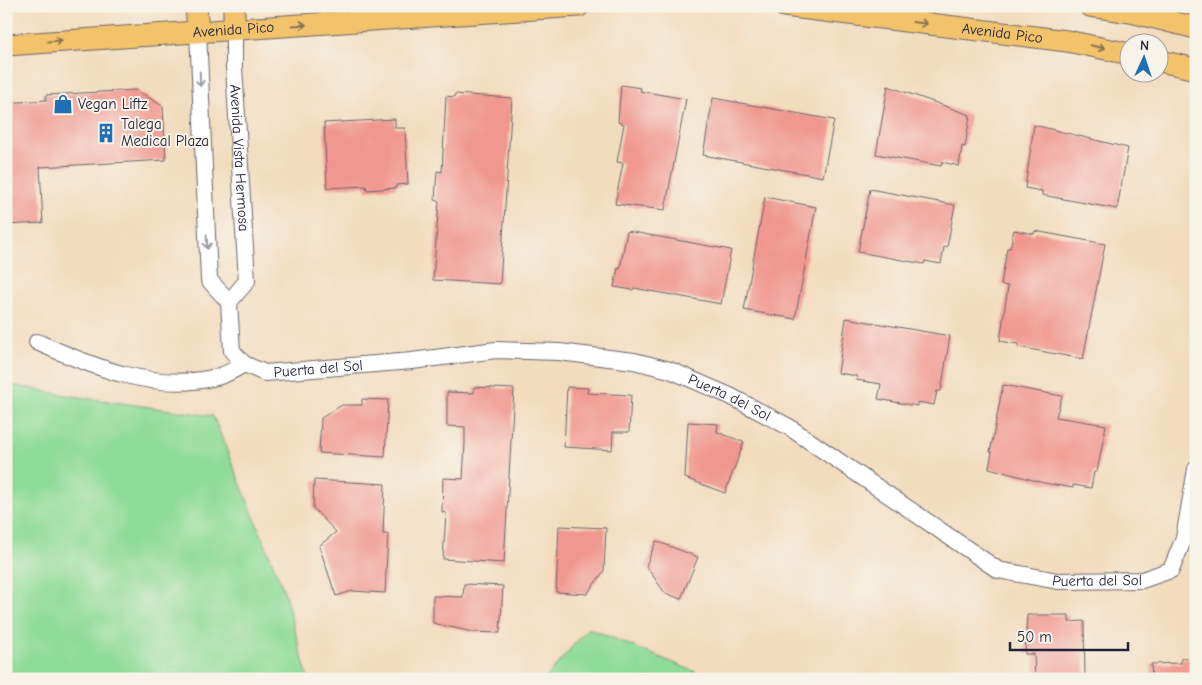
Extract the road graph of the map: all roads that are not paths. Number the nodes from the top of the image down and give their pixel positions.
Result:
1 (196, 6) edge
2 (234, 6) edge
3 (579, 6) edge
4 (784, 6) edge
5 (1090, 6) edge
6 (234, 28) junction
7 (1196, 28) edge
8 (198, 31) junction
9 (6, 45) edge
10 (1120, 52) edge
11 (1170, 63) edge
12 (1196, 69) edge
13 (229, 302) junction
14 (37, 342) dead end
15 (244, 364) junction
16 (1196, 469) edge

1 - 8 main road
2 - 6 main road, Avenida Vista Hermosa
6 -> 3 main road, Avenida Pico
4 -> 10 main road, Avenida Pico
5 - 7 main road
6 - 8 main road, Avenida Pico
6 - 13 street, Avenida Vista Hermosa
9 -> 8 main road, Avenida Pico
8 -> 13 street
11 - 12 main road
13 - 15 street
14 - 15 street
15 - 16 street, Puerta del Sol

